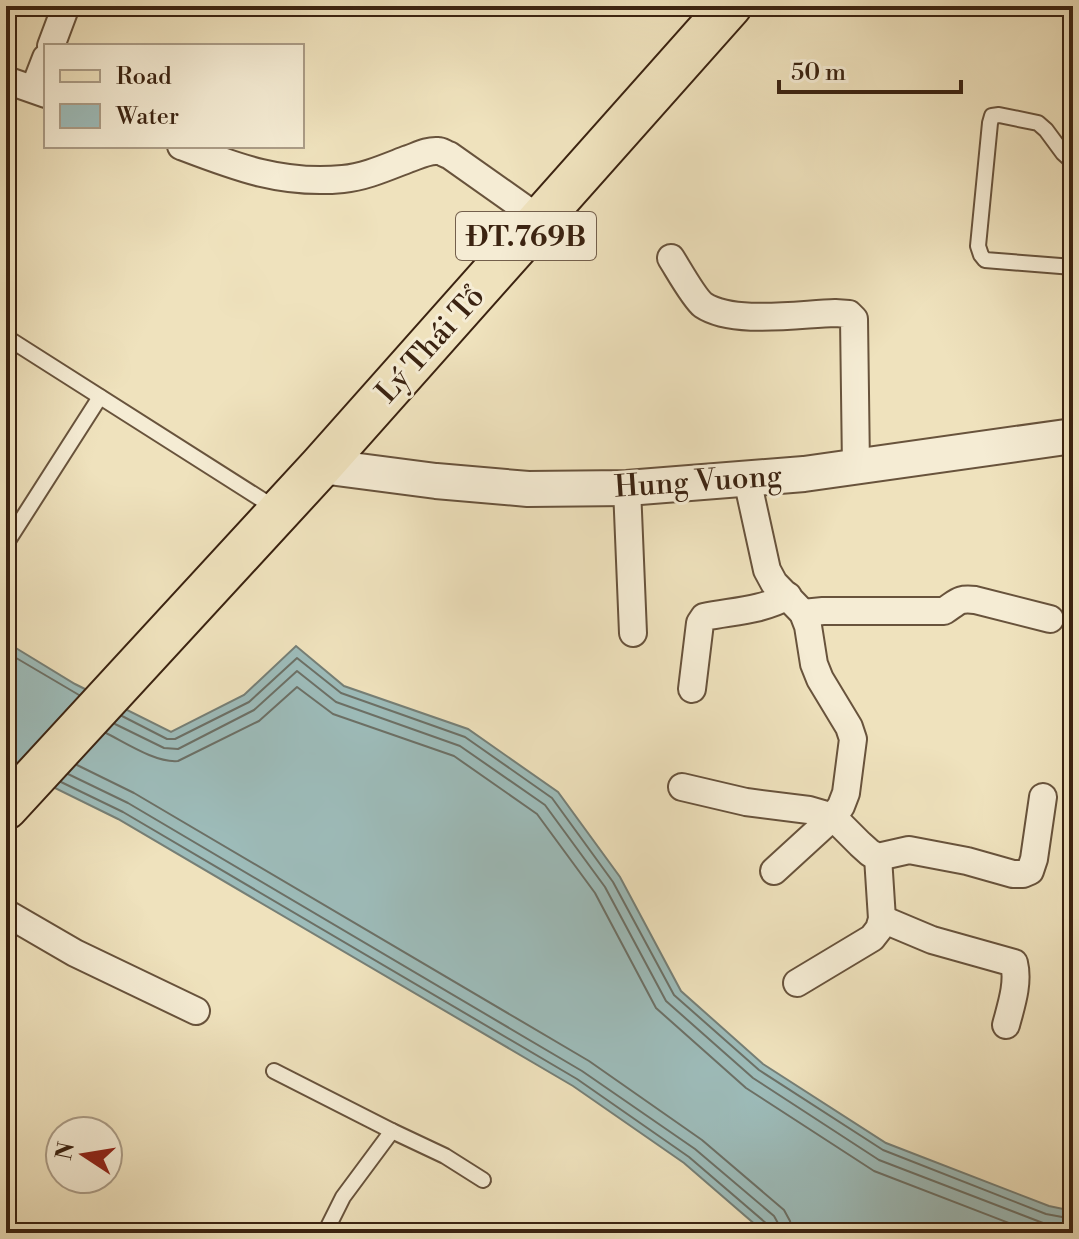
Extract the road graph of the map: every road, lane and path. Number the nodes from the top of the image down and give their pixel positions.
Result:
1 (66, 6) edge
2 (730, 6) edge
3 (52, 44) edge
4 (44, 69) edge
5 (6, 80) edge
6 (40, 92) edge
7 (187, 148) edge
8 (1073, 162) edge
9 (541, 220) junction
10 (671, 258) dead end
11 (1073, 267) edge
12 (6, 337) edge
13 (100, 397) junction
14 (1073, 436) edge
15 (321, 466) junction
16 (856, 467) junction
17 (747, 479) junction
18 (627, 488) junction
19 (279, 510) junction
20 (6, 544) edge
21 (795, 605) junction
22 (1050, 619) dead end
23 (633, 633) dead end
24 (692, 689) dead end
25 (682, 787) dead end
26 (18, 796) edge
27 (1043, 797) dead end
28 (833, 817) junction
29 (878, 857) junction
30 (774, 871) dead end
31 (6, 913) edge
32 (882, 919) junction
33 (797, 983) dead end
34 (196, 1011) dead end
35 (1006, 1025) dead end
36 (274, 1071) dead end
37 (392, 1131) junction
38 (483, 1180) dead end
39 (325, 1233) edge

1 - 3 street
2 - 9 main road, Lý Thái Tổ / ĐT.769B
4 - 6 street
5 - 6 street
7 - 9 street
8 - 11 lane
9 - 15 main road, Lý Thái Tổ / ĐT.769B
10 - 16 street
12 - 13 lane
13 - 19 lane
13 - 20 lane
14 - 16 street, Hung Vuong
15 - 18 street, Hung Vuong
15 - 19 main road, Lý Thái Tổ / ĐT.769B
16 - 17 street, Hung Vuong
17 - 18 street, Hung Vuong
17 - 21 street
18 - 23 street
19 - 26 main road, Lý Thái Tổ / ĐT.769B
21 - 22 street
21 - 24 street
21 - 28 street
25 - 28 street
27 - 29 street
28 - 29 street
28 - 30 street
29 - 32 street
31 - 34 street
32 - 33 street
32 - 35 street
36 - 37 lane
37 - 38 lane
37 - 39 lane

